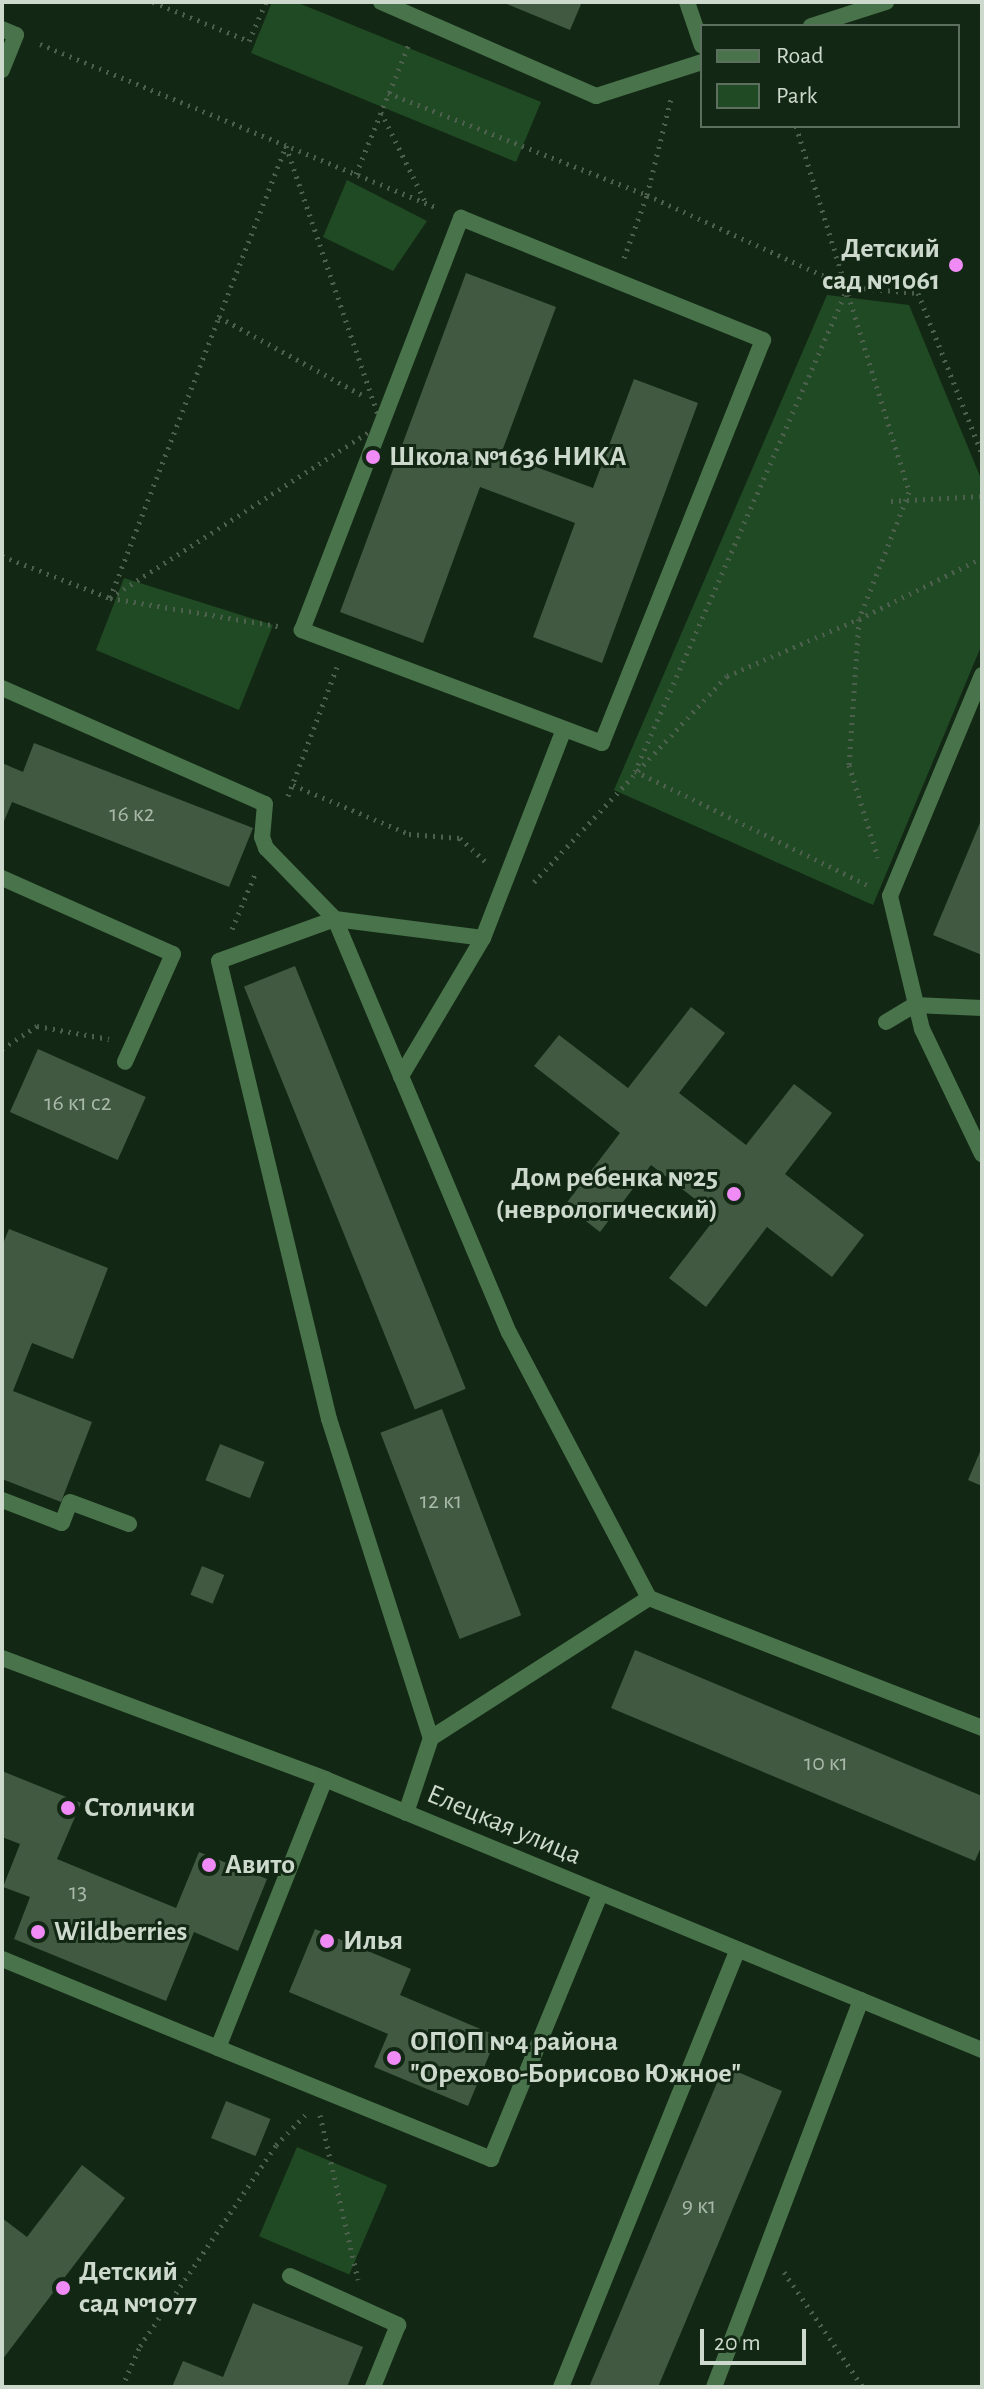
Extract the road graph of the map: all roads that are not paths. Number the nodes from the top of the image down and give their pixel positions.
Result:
1 (381, 2) edge
2 (687, 2) edge
3 (886, 2) edge
4 (817, 24) edge
5 (9, 32) edge
6 (700, 40) edge
7 (700, 63) edge
8 (2, 70) edge
9 (982, 675) edge
10 (2, 688) edge
11 (564, 729) junction
12 (2, 879) edge
13 (335, 919) junction
14 (483, 938) junction
15 (914, 1005) junction
16 (982, 1008) edge
17 (886, 1022) dead end
18 (125, 1062) dead end
19 (401, 1076) junction
20 (982, 1154) edge
21 (2, 1500) edge
22 (129, 1524) dead end
23 (649, 1598) junction
24 (2, 1658) edge
25 (982, 1728) edge
26 (431, 1738) junction
27 (325, 1779) junction
28 (406, 1813) junction
29 (600, 1894) junction
30 (737, 1951) junction
31 (2, 1959) edge
32 (861, 2000) junction
33 (218, 2048) junction
34 (982, 2050) edge
35 (290, 2276) dead end
36 (373, 2387) edge
37 (561, 2387) edge
38 (714, 2387) edge

1 - 7 street
2 - 6 street
3 - 4 street
5 - 8 street
9 - 15 street
10 - 13 street
11 - 11 street
11 - 14 street
12 - 18 street
13 - 14 street
13 - 19 street
13 - 26 street
14 - 19 street
15 - 16 street
15 - 17 street
15 - 20 street
19 - 23 street
21 - 22 street
23 - 25 street
23 - 26 street
24 - 27 street, Елецкая улица
26 - 28 street
27 - 28 street, Елецкая улица
27 - 33 street
28 - 29 street, Елецкая улица
29 - 30 street, Елецкая улица
29 - 33 street
30 - 32 street, Елецкая улица
30 - 37 street
31 - 33 street
32 - 34 street, Елецкая улица
32 - 38 street
35 - 36 street

